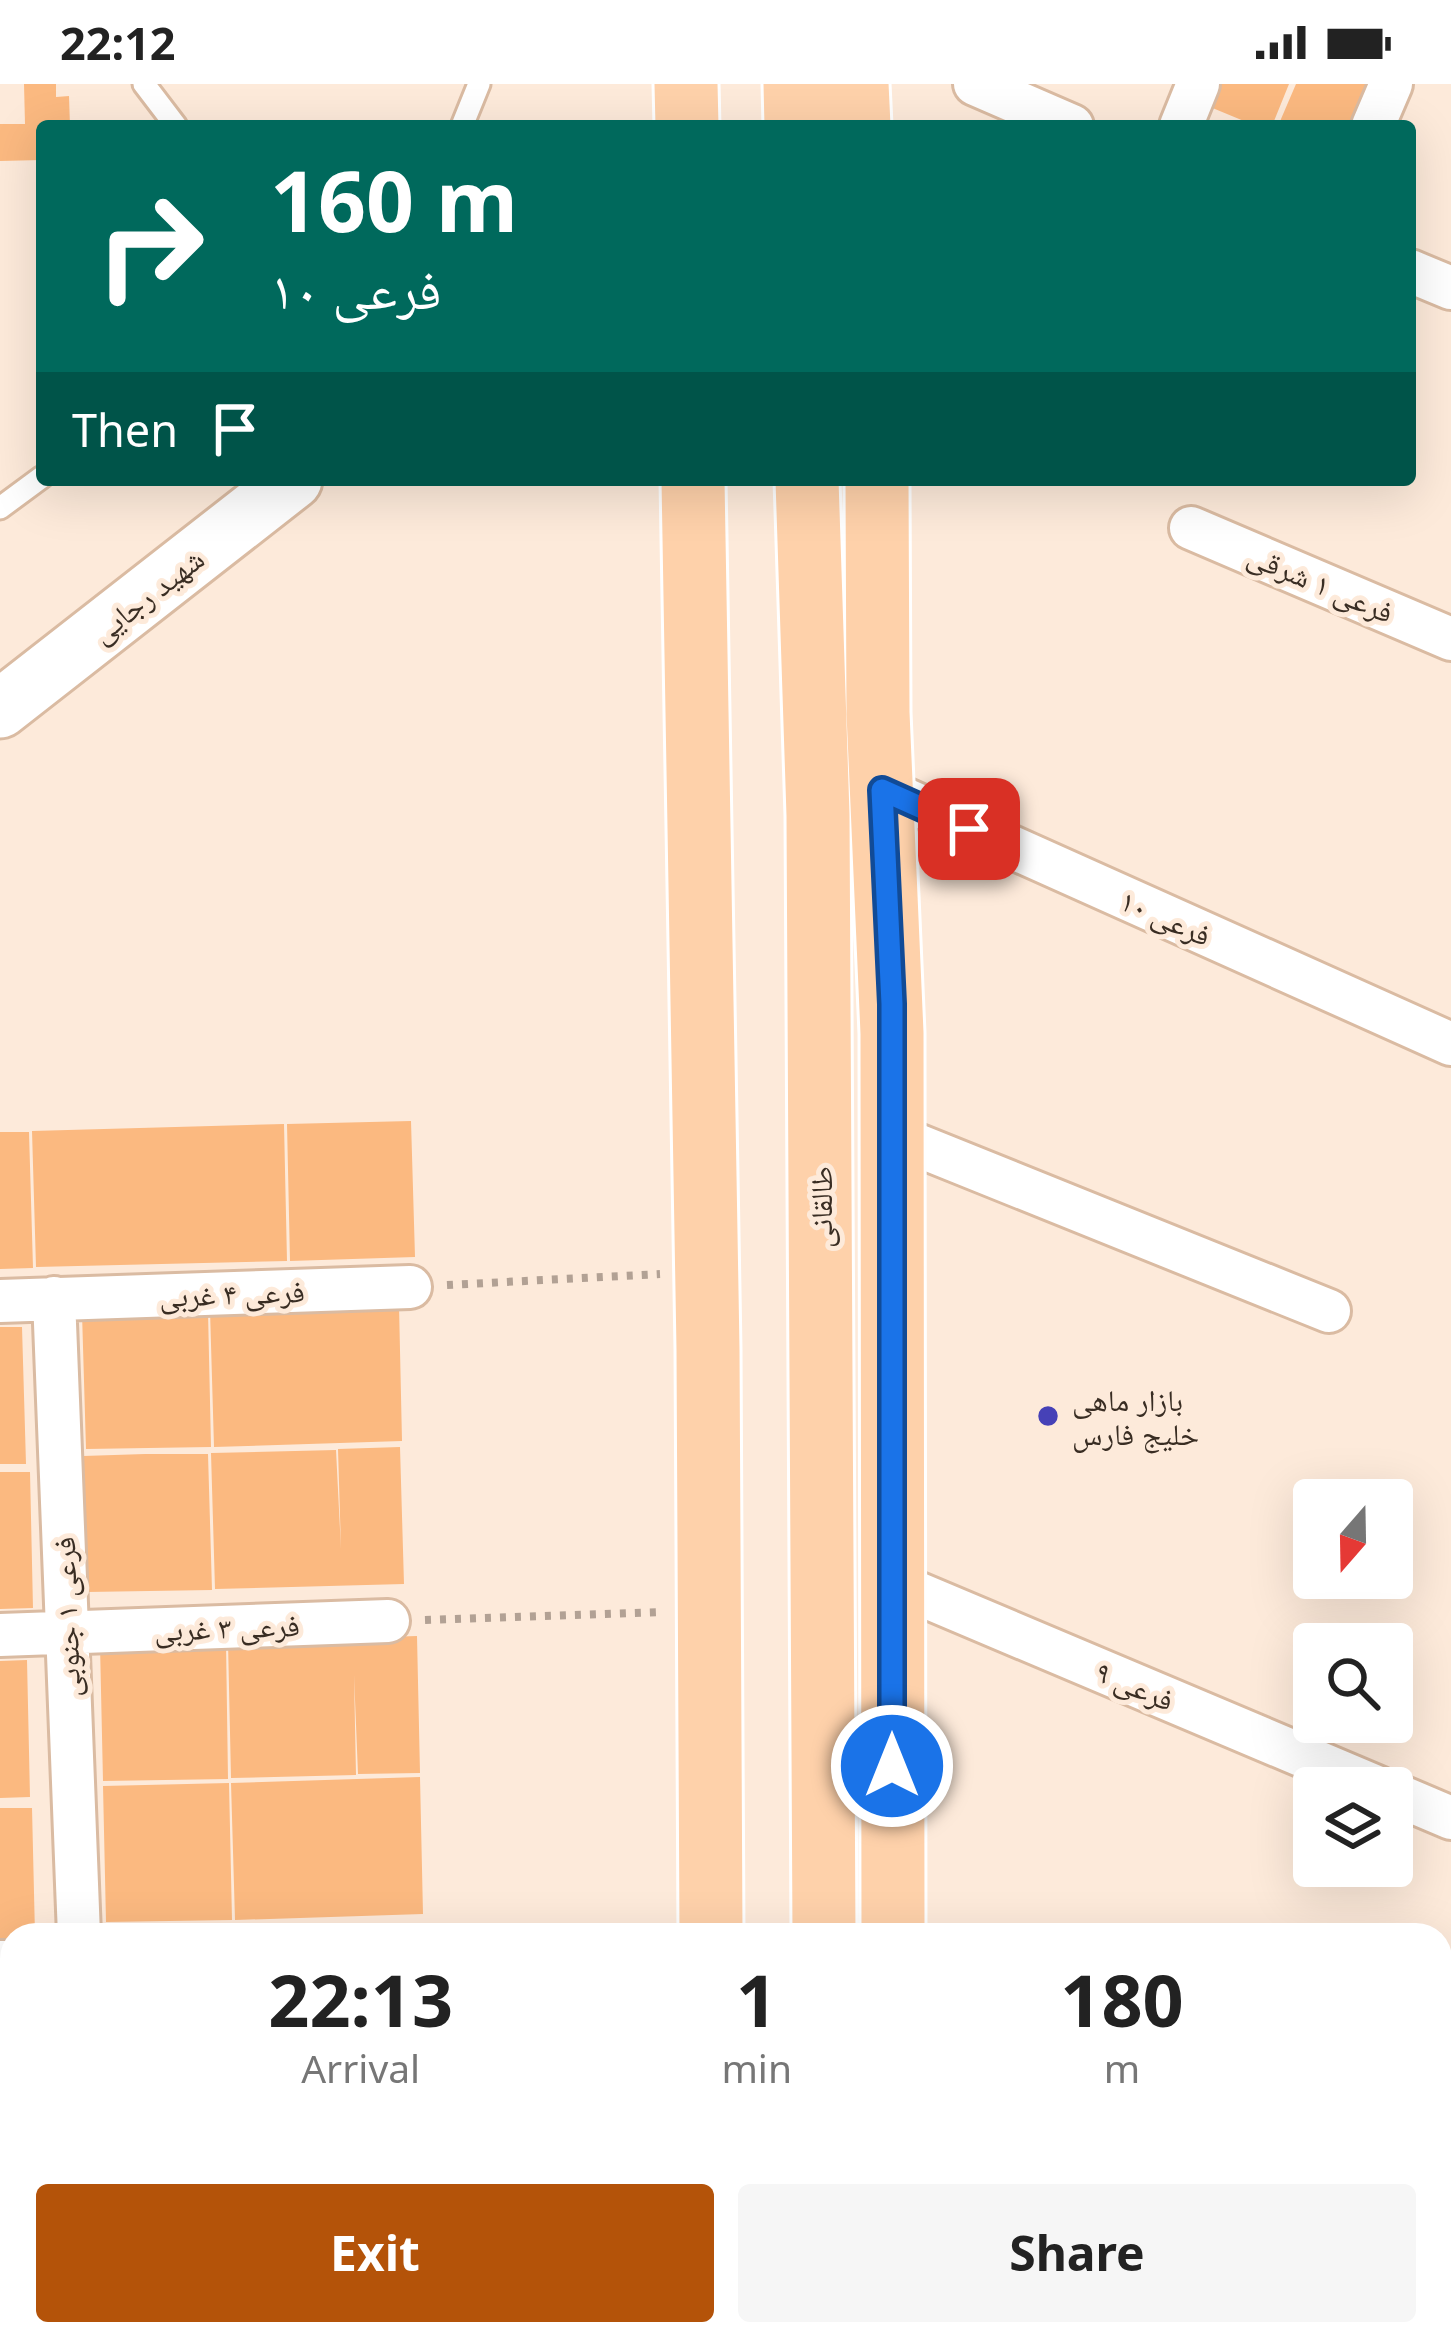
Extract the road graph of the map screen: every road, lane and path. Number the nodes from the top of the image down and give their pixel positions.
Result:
1 (144, 84) edge
2 (478, 84) edge
3 (686, 84) edge
4 (795, 84) edge
5 (857, 84) edge
6 (975, 84) edge
7 (1198, 84) edge
8 (1390, 84) edge
9 (1023, 94) edge
10 (171, 120) edge
11 (464, 120) edge
12 (687, 120) edge
13 (796, 120) edge
14 (859, 120) edge
15 (1063, 120) edge
16 (1183, 120) edge
17 (1375, 120) edge
18 (1416, 273) edge
19 (1451, 288) edge
20 (36, 481) edge
21 (285, 486) edge
22 (693, 486) edge
23 (807, 486) edge
24 (878, 486) edge
25 (0, 508) edge
26 (1191, 527) dead end
27 (1451, 638) edge
28 (0, 709) edge
29 (882, 790) junction
30 (1451, 1044) edge
31 (892, 1136) junction
32 (707, 1272) junction
33 (410, 1287) joint
34 (54, 1298) junction
35 (0, 1301) edge
36 (1329, 1311) dead end
37 (891, 1582) junction
38 (709, 1611) junction
39 (388, 1621) joint
40 (67, 1633) junction
41 (0, 1635) edge
42 (1329, 1767) edge
43 (1413, 1802) edge
44 (892, 1811) junction
45 (1451, 1818) edge
46 (79, 1923) edge
47 (711, 1923) edge
48 (824, 1923) edge
49 (859, 1923) edge
50 (892, 1923) edge

1 - 10 lane
2 - 11 lane
3 - 12 main road
4 - 13 main road
5 - 14 main road
6 - 9 street
7 - 16 street
8 - 17 street
9 - 15 street
18 - 19 street
20 - 25 lane
21 - 28 street, شهید رجایی
22 - 32 main road
23 - 48 main road, طالقانی
24 - 29 main road
26 - 27 street, فرعی ۱ شرقی
29 - 30 street, فرعی ۱۰
29 - 31 main road
31 - 36 street
31 - 37 main road
32 - 33 path
32 - 38 main road
33 - 34 street, فرعی ۴ غربی
34 - 35 street, فرعی ۴ غربی
34 - 40 street, فرعی ۱ جنوبی
37 - 42 street, فرعی ۹
37 - 44 main road
38 - 39 path
38 - 47 main road
39 - 40 street, فرعی ۳ غربی
40 - 41 street, فرعی ۳ غربی
40 - 46 street, فرعی ۱ جنوبی
43 - 45 street
44 - 49 main road
44 - 50 main road

